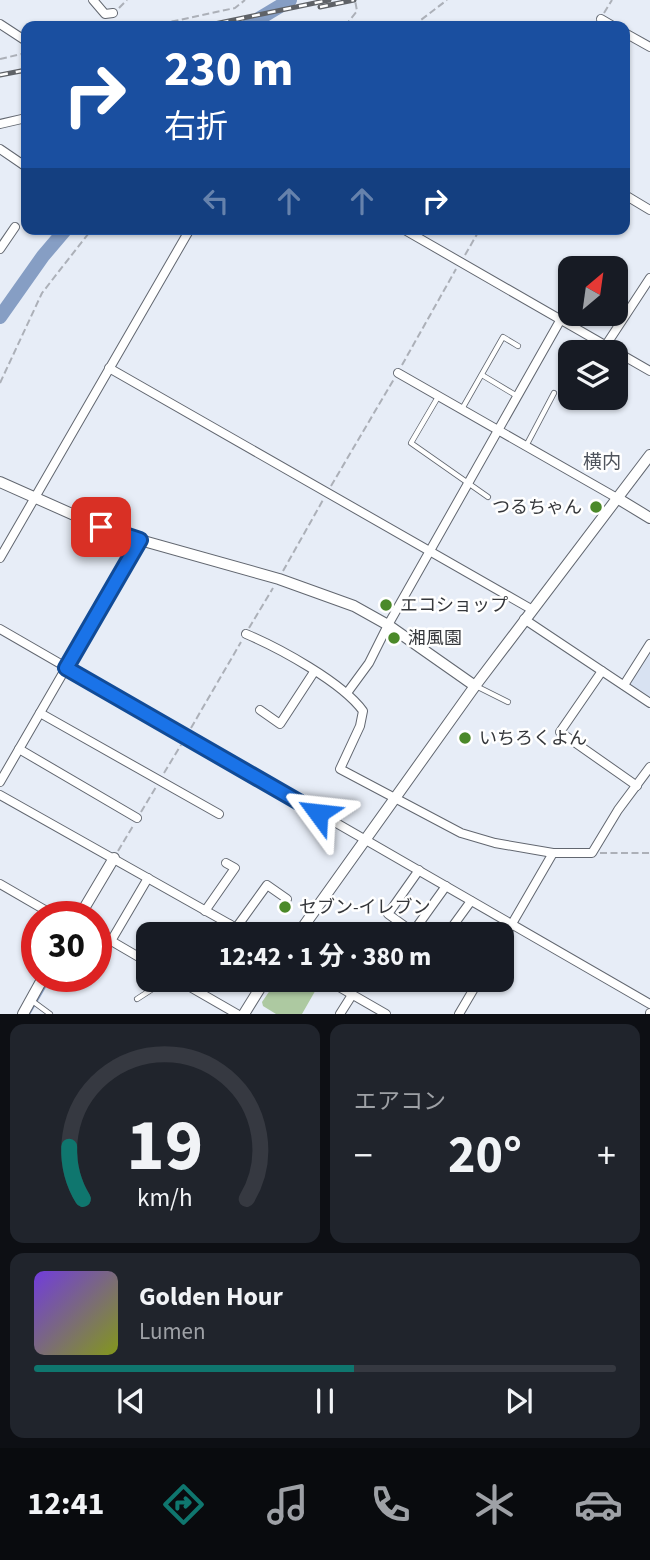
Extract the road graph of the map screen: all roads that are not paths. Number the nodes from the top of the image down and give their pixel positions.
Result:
1 (93, 0) edge
2 (113, 13) road end
3 (601, 19) dead end
4 (604, 21) edge
5 (0, 24) edge
6 (630, 36) edge
7 (21, 38) edge
8 (650, 47) edge
9 (21, 119) edge
10 (0, 124) edge
11 (0, 149) edge
12 (21, 163) edge
13 (630, 198) edge
14 (650, 210) edge
15 (15, 227) dead end
16 (187, 235) edge
17 (412, 235) edge
18 (1, 244) edge
19 (650, 278) edge
20 (558, 318) edge
21 (558, 325) edge
22 (572, 326) edge
23 (597, 340) edge
24 (609, 340) edge
25 (518, 346) dead end
26 (628, 358) edge
27 (109, 368) junction
28 (650, 371) edge
29 (398, 373) road end
30 (482, 375) junction
31 (554, 393) dead end
32 (438, 397) junction
33 (518, 397) junction
34 (462, 410) junction
35 (499, 431) junction
36 (526, 446) junction
37 (650, 455) edge
38 (0, 482) edge
39 (470, 482) junction
40 (488, 497) dead end
41 (37, 498) junction
42 (617, 498) junction
43 (650, 518) edge
44 (140, 540) junction
45 (429, 551) junction
46 (0, 558) edge
47 (528, 614) junction
48 (388, 625) junction
49 (0, 629) edge
50 (246, 634) road end
51 (650, 644) edge
52 (66, 668) junction
53 (602, 670) junction
54 (313, 672) junction
55 (624, 685) junction
56 (475, 686) junction
57 (347, 693) junction
58 (508, 702) dead end
59 (650, 703) edge
60 (260, 710) dead end
61 (40, 713) junction
62 (19, 749) junction
63 (650, 767) edge
64 (0, 782) edge
65 (637, 786) junction
66 (0, 795) edge
67 (396, 798) junction
68 (219, 814) dead end
69 (138, 818) road end
70 (366, 840) junction
71 (553, 853) junction
72 (114, 858) junction
73 (226, 863) dead end
74 (419, 870) junction
75 (148, 878) junction
76 (0, 884) edge
77 (446, 886) junction
78 (287, 899) dead end
79 (29, 901) edge
80 (88, 901) edge
81 (471, 901) junction
82 (205, 911) junction
83 (225, 922) edge
84 (235, 922) edge
85 (307, 922) edge
86 (456, 922) edge
87 (508, 922) edge
88 (513, 922) edge
89 (514, 925) edge
90 (112, 939) edge
91 (112, 942) edge
92 (136, 955) edge
93 (35, 992) edge
94 (148, 992) edge
95 (206, 992) edge
96 (258, 992) edge
97 (347, 992) edge
98 (472, 992) edge
99 (352, 995) junction
100 (137, 999) dead end
101 (30, 1000) junction
102 (650, 1004) edge
103 (384, 1013) edge
104 (23, 1014) edge
105 (50, 1014) edge
106 (237, 1014) edge
107 (244, 1014) edge
108 (340, 1014) edge
109 (459, 1014) edge

1 - 2 street
3 - 4 street
5 - 7 street
6 - 8 street
9 - 10 street
11 - 12 street
13 - 14 street
15 - 18 street
16 - 27 street
17 - 20 street
19 - 24 street
21 - 33 street
22 - 23 street
25 - 30 lane
26 - 28 street
27 - 41 street
27 - 45 street
29 - 32 street
30 - 33 lane
30 - 34 lane
31 - 36 lane
32 - 34 street
32 - 39 lane
33 - 35 street
34 - 35 street
35 - 36 street
35 - 39 street
36 - 42 street
37 - 42 street
38 - 41 street
39 - 40 lane
39 - 45 street
41 - 44 street
41 - 46 street
42 - 43 street
42 - 47 street
44 - 48 street
44 - 52 street
45 - 47 street
45 - 48 street
47 - 53 street
47 - 56 street
48 - 56 street
48 - 57 street
49 - 52 street
50 - 54 street
51 - 55 street
52 - 61 street
52 - 70 street
53 - 55 street
53 - 65 street
54 - 57 street
54 - 60 street
55 - 59 street
56 - 58 lane
56 - 67 street
57 - 67 street
61 - 62 street
61 - 68 street
62 - 64 street
62 - 69 street
63 - 65 street
65 - 71 street
66 - 72 street
67 - 70 street
67 - 71 street
70 - 74 street
70 - 85 street
71 - 88 street
72 - 75 street
72 - 80 street
73 - 82 street
74 - 77 street
74 - 77 street
75 - 82 street
75 - 90 street
76 - 79 street
77 - 81 street
78 - 84 street
81 - 86 street
81 - 87 street
82 - 83 street
89 - 102 street
91 - 92 street
93 - 101 street
94 - 100 lane
95 - 106 street
96 - 107 street
97 - 99 street
98 - 109 street
99 - 103 street
99 - 108 street
101 - 104 street
101 - 105 lane

